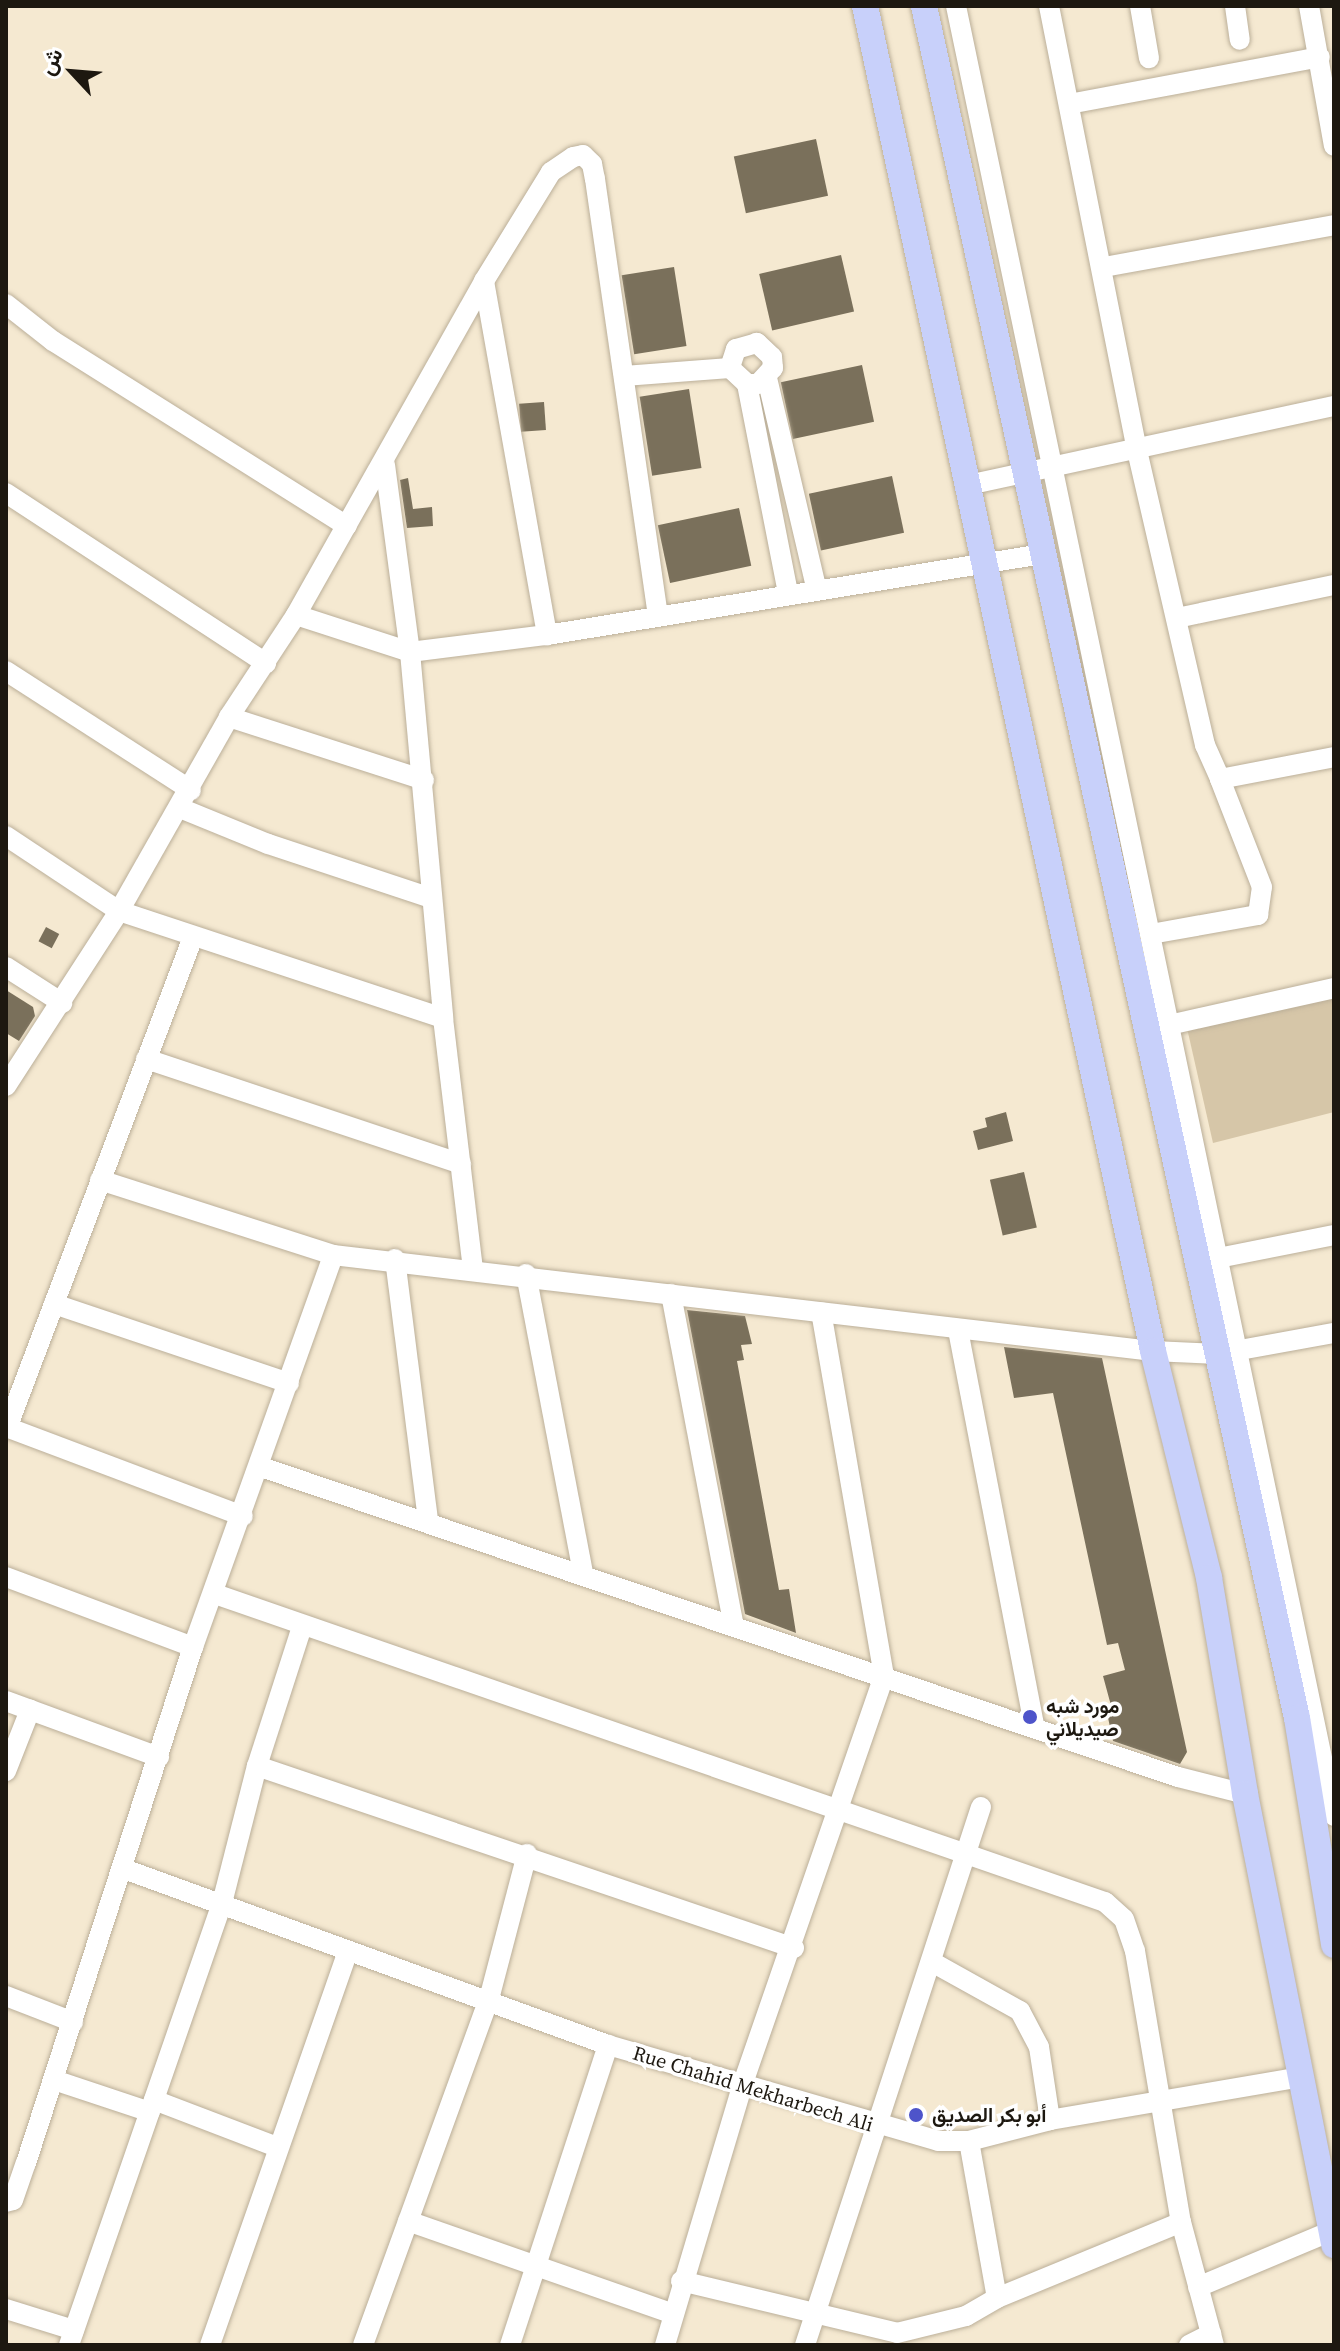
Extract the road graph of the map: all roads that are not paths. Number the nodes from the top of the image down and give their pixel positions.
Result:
1 (865, 6) edge
2 (924, 6) edge
3 (956, 6) edge
4 (1049, 6) edge
5 (1140, 6) edge
6 (1235, 6) edge
7 (1309, 6) edge
8 (1240, 40) dead end
9 (1320, 57) junction
10 (1149, 58) dead end
11 (1069, 104) junction
12 (1334, 146) edge
13 (1334, 225) edge
14 (1104, 267) junction
15 (484, 281) junction
16 (6, 304) edge
17 (730, 368) junction
18 (624, 376) junction
19 (767, 378) junction
20 (747, 384) junction
21 (1334, 406) edge
22 (1136, 446) junction
23 (1055, 464) junction
24 (385, 465) junction
25 (1024, 472) junction
26 (968, 485) junction
27 (6, 493) edge
28 (347, 526) junction
29 (1042, 554) junction
30 (987, 566) junction
31 (1334, 585) edge
32 (816, 587) junction
33 (788, 593) junction
34 (296, 615) junction
35 (658, 615) junction
36 (1177, 618) junction
37 (547, 635) junction
38 (410, 652) junction
39 (266, 663) junction
40 (6, 671) edge
41 (229, 717) junction
42 (1334, 757) edge
43 (1220, 779) junction
44 (424, 780) junction
45 (185, 799) junction
46 (6, 836) edge
47 (431, 898) junction
48 (119, 911) junction
49 (1151, 934) junction
50 (193, 937) junction
51 (6, 967) edge
52 (1334, 988) edge
53 (62, 1003) junction
54 (443, 1018) junction
55 (1169, 1025) junction
56 (146, 1059) junction
57 (6, 1086) edge
58 (461, 1164) junction
59 (100, 1180) junction
60 (1334, 1235) edge
61 (333, 1255) junction
62 (1218, 1258) junction
63 (395, 1259) junction
64 (473, 1269) junction
65 (526, 1274) junction
66 (671, 1294) junction
67 (54, 1304) junction
68 (821, 1312) junction
69 (958, 1330) junction
70 (1334, 1333) edge
71 (1153, 1351) junction
72 (1226, 1352) junction
73 (289, 1383) junction
74 (7, 1427) edge
75 (261, 1467) junction
76 (243, 1516) junction
77 (428, 1522) junction
78 (583, 1573) junction
79 (6, 1577) edge
80 (215, 1594) junction
81 (734, 1626) junction
82 (302, 1627) junction
83 (193, 1647) junction
84 (884, 1676) junction
85 (6, 1701) edge
86 (30, 1710) junction
87 (1035, 1728) junction
88 (159, 1757) junction
89 (257, 1766) junction
90 (6, 1771) edge
91 (1245, 1794) junction
92 (1328, 1803) edge
93 (981, 1807) dead end
94 (837, 1809) junction
95 (966, 1851) junction
96 (527, 1854) junction
97 (124, 1869) junction
98 (222, 1903) junction
99 (1334, 1945) edge
100 (794, 1948) junction
101 (348, 1951) junction
102 (932, 1962) junction
103 (6, 1996) edge
104 (489, 1999) junction
105 (73, 2022) junction
106 (608, 2045) junction
107 (1302, 2077) junction
108 (54, 2080) junction
109 (742, 2086) junction
110 (1159, 2102) junction
111 (152, 2106) junction
112 (1050, 2120) junction
113 (878, 2126) junction
114 (969, 2141) junction
115 (277, 2147) junction
116 (6, 2202) edge
117 (408, 2221) junction
118 (1181, 2222) junction
119 (1333, 2238) edge
120 (538, 2266) junction
121 (681, 2281) junction
122 (1198, 2287) junction
123 (997, 2298) junction
124 (6, 2309) edge
125 (671, 2313) junction
126 (815, 2317) junction
127 (72, 2338) edge
128 (1213, 2340) edge
129 (210, 2345) edge
130 (363, 2345) edge
131 (510, 2345) edge
132 (665, 2345) edge
133 (805, 2345) edge
134 (1189, 2345) edge

1 - 26 main road
2 - 25 main road
3 - 23 street
4 - 11 street
5 - 10 street
6 - 8 street
7 - 9 street
9 - 11 street
9 - 12 street
11 - 14 street
13 - 14 street
14 - 22 street
15 - 18 street
15 - 24 street
15 - 37 street
16 - 28 street
17 - 18 street
17 - 19 street
17 - 20 street
18 - 35 street
19 - 20 street
19 - 32 street
20 - 33 street
21 - 22 street
22 - 23 street
22 - 36 street
23 - 25 street
23 - 49 street
24 - 28 street
24 - 38 street
25 - 26 street
25 - 29 main road
26 - 30 main road
27 - 39 street
28 - 34 street
29 - 30 street
29 - 72 main road
30 - 32 street
30 - 71 main road
31 - 36 street
32 - 33 street
33 - 35 street
34 - 38 street
34 - 39 street
35 - 37 street
36 - 43 street
37 - 38 street
38 - 44 street
39 - 41 street
40 - 45 street
41 - 44 street
41 - 45 street
42 - 43 street
43 - 49 street
44 - 47 street
45 - 47 street
45 - 48 street
46 - 48 street
47 - 54 street
48 - 50 street
48 - 53 street
49 - 55 street
50 - 54 street
50 - 56 street
51 - 53 street
52 - 55 street
53 - 57 street
54 - 58 street
55 - 62 street
56 - 58 street
56 - 59 street
58 - 64 street
59 - 61 street
59 - 67 street
60 - 62 street
61 - 63 street
61 - 73 street
62 - 72 street
63 - 64 street
63 - 77 street
64 - 65 street
65 - 66 street
65 - 78 street
66 - 68 street
66 - 81 street
67 - 73 street
67 - 74 street
68 - 69 street
68 - 84 street
69 - 71 street
69 - 87 street
70 - 72 street
71 - 72 street
71 - 91 main road
72 - 92 main road
73 - 75 street
74 - 76 street
75 - 76 street
75 - 77 street
76 - 80 street
77 - 78 street
78 - 81 street
79 - 83 street
80 - 82 street
80 - 83 street
81 - 84 street
82 - 89 street
82 - 94 street
83 - 88 street
84 - 87 street
84 - 94 street
85 - 86 street
86 - 88 street
86 - 90 street
87 - 91 street
88 - 97 street
89 - 96 street
89 - 98 street
91 - 107 main road
92 - 99 main road
93 - 95 street
94 - 95 street
94 - 100 street
95 - 102 street
95 - 110 street
96 - 100 street
96 - 104 street
97 - 98 street, Rue Chahid Mekharbech Ali
97 - 105 street
98 - 101 street, Rue Chahid Mekharbech Ali
98 - 111 street
100 - 109 street
101 - 104 street, Rue Chahid Mekharbech Ali
101 - 115 street
102 - 112 street
102 - 113 street
103 - 105 street
104 - 106 street, Rue Chahid Mekharbech Ali
104 - 117 street
105 - 108 street
106 - 109 street, Rue Chahid Mekharbech Ali
106 - 120 street
107 - 110 street, Rue Chahid Mekharbech Ali
107 - 119 main road
108 - 111 street
108 - 116 street
109 - 113 street, Rue Chahid Mekharbech Ali
109 - 121 street
110 - 112 street, Rue Chahid Mekharbech Ali
110 - 118 street
111 - 115 street
111 - 127 street
112 - 114 street, Rue Chahid Mekharbech Ali
113 - 114 street, Rue Chahid Mekharbech Ali
113 - 126 street
114 - 123 street
115 - 129 street
117 - 120 street
117 - 130 street
118 - 122 street
118 - 123 street
119 - 122 street
120 - 125 street
120 - 131 street
121 - 125 street
121 - 126 street
122 - 128 street
123 - 126 street
124 - 127 street
125 - 132 street
126 - 133 street
128 - 134 street

